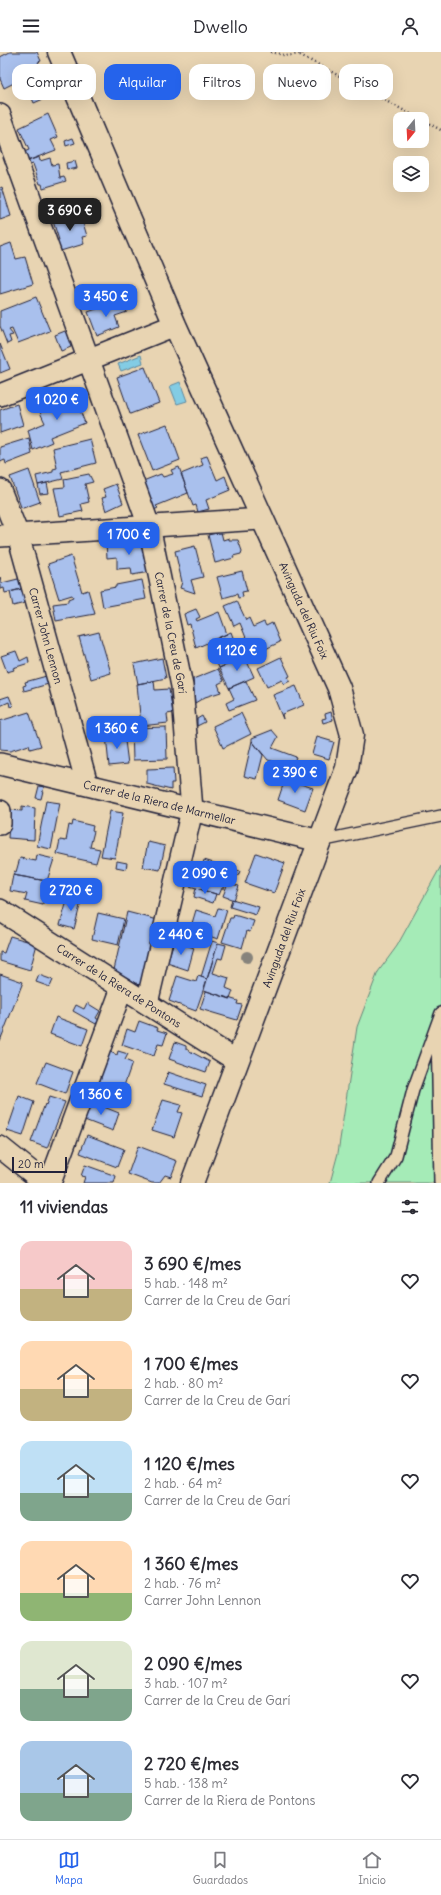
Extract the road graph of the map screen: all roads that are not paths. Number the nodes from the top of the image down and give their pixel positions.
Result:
1 (59, 52) edge
2 (0, 115) edge
3 (175, 325) junction
4 (88, 360) junction
5 (0, 395) edge
6 (0, 490) edge
7 (262, 519) junction
8 (149, 526) junction
9 (9, 536) edge
10 (0, 764) edge
11 (87, 784) junction
12 (192, 810) junction
13 (0, 811) edge
14 (441, 816) edge
15 (0, 824) edge
16 (320, 841) junction
17 (0, 910) edge
18 (122, 988) junction
19 (147, 1004) junction
20 (441, 1013) edge
21 (436, 1024) junction
22 (237, 1061) junction
23 (0, 1147) edge
24 (45, 1183) edge
25 (50, 1183) edge
26 (192, 1183) edge
27 (379, 1183) edge
28 (440, 1183) edge

1 - 3 street, Avinguda del Riu Foix
2 - 4 street, Carrer de la Creu de Garí
3 - 4 street
3 - 7 street, Avinguda del Riu Foix
4 - 5 street
4 - 8 street, Carrer de la Creu de Garí
6 - 9 street, Carrer John Lennon
7 - 8 street
7 - 16 street, Avinguda del Riu Foix
8 - 9 street
8 - 12 street, Carrer de la Creu de Garí
9 - 11 street, Carrer John Lennon
10 - 11 street, Carrer de la Riera de Marmellar
11 - 12 street, Carrer de la Riera de Marmellar
12 - 16 street, Carrer de la Riera de Marmellar
12 - 19 street, Carrer de la Creu de Garí
13 - 15 street
14 - 16 lane
16 - 22 street, Avinguda del Riu Foix
17 - 18 street, Carrer de la Riera de Pontons
18 - 19 street, Carrer de la Riera de Pontons
18 - 25 street
19 - 22 street, Carrer de la Riera de Pontons
20 - 21 lane
21 - 27 lane
21 - 28 lane
22 - 26 street, Avinguda del Riu Foix
23 - 24 street

